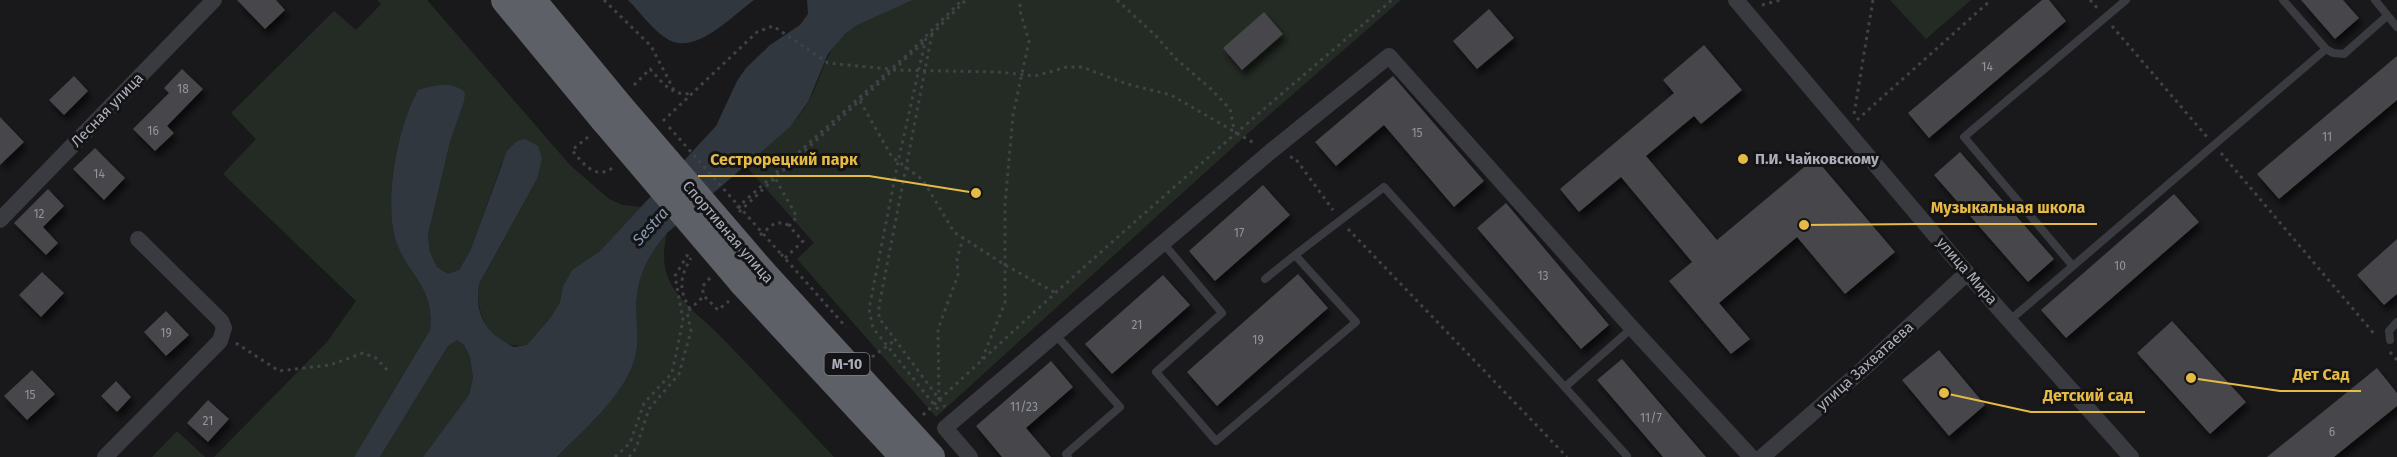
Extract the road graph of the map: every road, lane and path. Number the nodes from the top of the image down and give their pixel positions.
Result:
1 (214, 0) edge
2 (505, 0) edge
3 (532, 0) edge
4 (603, 0) edge
5 (964, 0) edge
6 (1020, 0) edge
7 (1117, 0) edge
8 (1392, 0) edge
9 (1736, 0) edge
10 (1763, 0) edge
11 (1780, 0) edge
12 (1873, 0) edge
13 (1991, 0) edge
14 (2090, 0) edge
15 (2126, 0) edge
16 (2283, 0) edge
17 (2375, 0) edge
18 (2387, 16) junction
19 (2105, 18) junction
20 (2397, 27) edge
21 (932, 34) junction
22 (926, 38) junction
23 (2325, 49) junction
24 (892, 69) junction
25 (919, 71) junction
26 (926, 71) junction
27 (1023, 74) junction
28 (868, 89) dead end
29 (675, 92) junction
30 (860, 100) junction
31 (612, 112) junction
32 (662, 119) dead end
33 (1236, 131) junction
34 (2214, 145) junction
35 (1270, 152) junction
36 (898, 162) junction
37 (583, 164) dead end
38 (905, 167) junction
39 (0, 220) edge
40 (1341, 222) junction
41 (963, 238) junction
42 (138, 239) dead end
43 (1163, 243) junction
44 (1295, 255) junction
45 (1005, 265) junction
46 (2072, 265) junction
47 (1967, 273) junction
48 (754, 277) junction
49 (1265, 279) dead end
50 (1056, 293) junction
51 (704, 297) dead end
52 (718, 310) dead end
53 (2010, 320) junction
54 (2397, 322) edge
55 (1632, 328) junction
56 (1055, 334) junction
57 (220, 341) junction
58 (894, 341) junction
59 (2386, 341) joint
60 (887, 346) junction
61 (2389, 351) dead end
62 (872, 357) dead end
63 (2397, 360) edge
64 (981, 363) junction
65 (389, 372) dead end
66 (1565, 387) junction
67 (939, 400) junction
68 (933, 405) junction
69 (923, 415) dead end
70 (952, 421) junction
71 (1627, 456) edge
72 (105, 457) edge
73 (629, 457) edge
74 (904, 457) edge
75 (931, 457) edge
76 (970, 457) edge
77 (1068, 457) edge
78 (1567, 457) edge
79 (1750, 457) edge
80 (1762, 457) edge
81 (2131, 457) edge

1 - 39 street, Лесная улица
2 - 31 highway, Спортивная улица / М-10
3 - 31 highway, Спортивная улица / М-10
4 - 29 path
5 - 21 path
5 - 22 path
6 - 27 path
7 - 33 path
8 - 33 path
9 - 47 street, улица Мира
10 - 11 path
12 - 13 path
14 - 19 path
15 - 19 lane
16 - 23 lane
17 - 18 lane
18 - 20 lane
18 - 23 lane
19 - 34 path
19 - 46 lane
21 - 22 path
21 - 26 path
22 - 24 path
22 - 25 path
23 - 34 lane
24 - 25 path
24 - 28 path
24 - 29 path
24 - 30 path
25 - 26 path
25 - 36 path
26 - 27 path
26 - 38 path
27 - 33 path
27 - 45 path
29 - 31 path
30 - 36 path
30 - 48 path
31 - 37 path
31 - 48 highway, Спортивная улица / М-10, bridge
32 - 48 path, bridge
33 - 35 path
33 - 50 path
34 - 46 lane
34 - 59 path
35 - 40 path
35 - 43 street
35 - 55 street
36 - 38 path
36 - 60 path
38 - 41 path
38 - 58 path
40 - 44 lane
40 - 66 lane
40 - 78 path
41 - 45 path
41 - 67 path
42 - 57 street
43 - 44 lane
43 - 56 street
44 - 49 lane
45 - 50 path
45 - 64 path
46 - 53 lane
47 - 53 street, улица Мира
47 - 80 street, улица Захватаева
48 - 52 path
48 - 74 highway, Спортивная улица / М-10
48 - 75 highway, Спортивная улица / М-10
50 - 64 path
51 - 73 path
53 - 81 street, улица Мира
54 - 59 lane
55 - 66 lane
55 - 79 street
56 - 70 street
56 - 77 lane
57 - 65 path
57 - 72 street
58 - 60 path
58 - 67 path
60 - 62 path
60 - 68 path
61 - 63 path
64 - 67 path
66 - 71 lane
67 - 68 path
67 - 70 path
68 - 69 path
68 - 70 path
70 - 76 street

